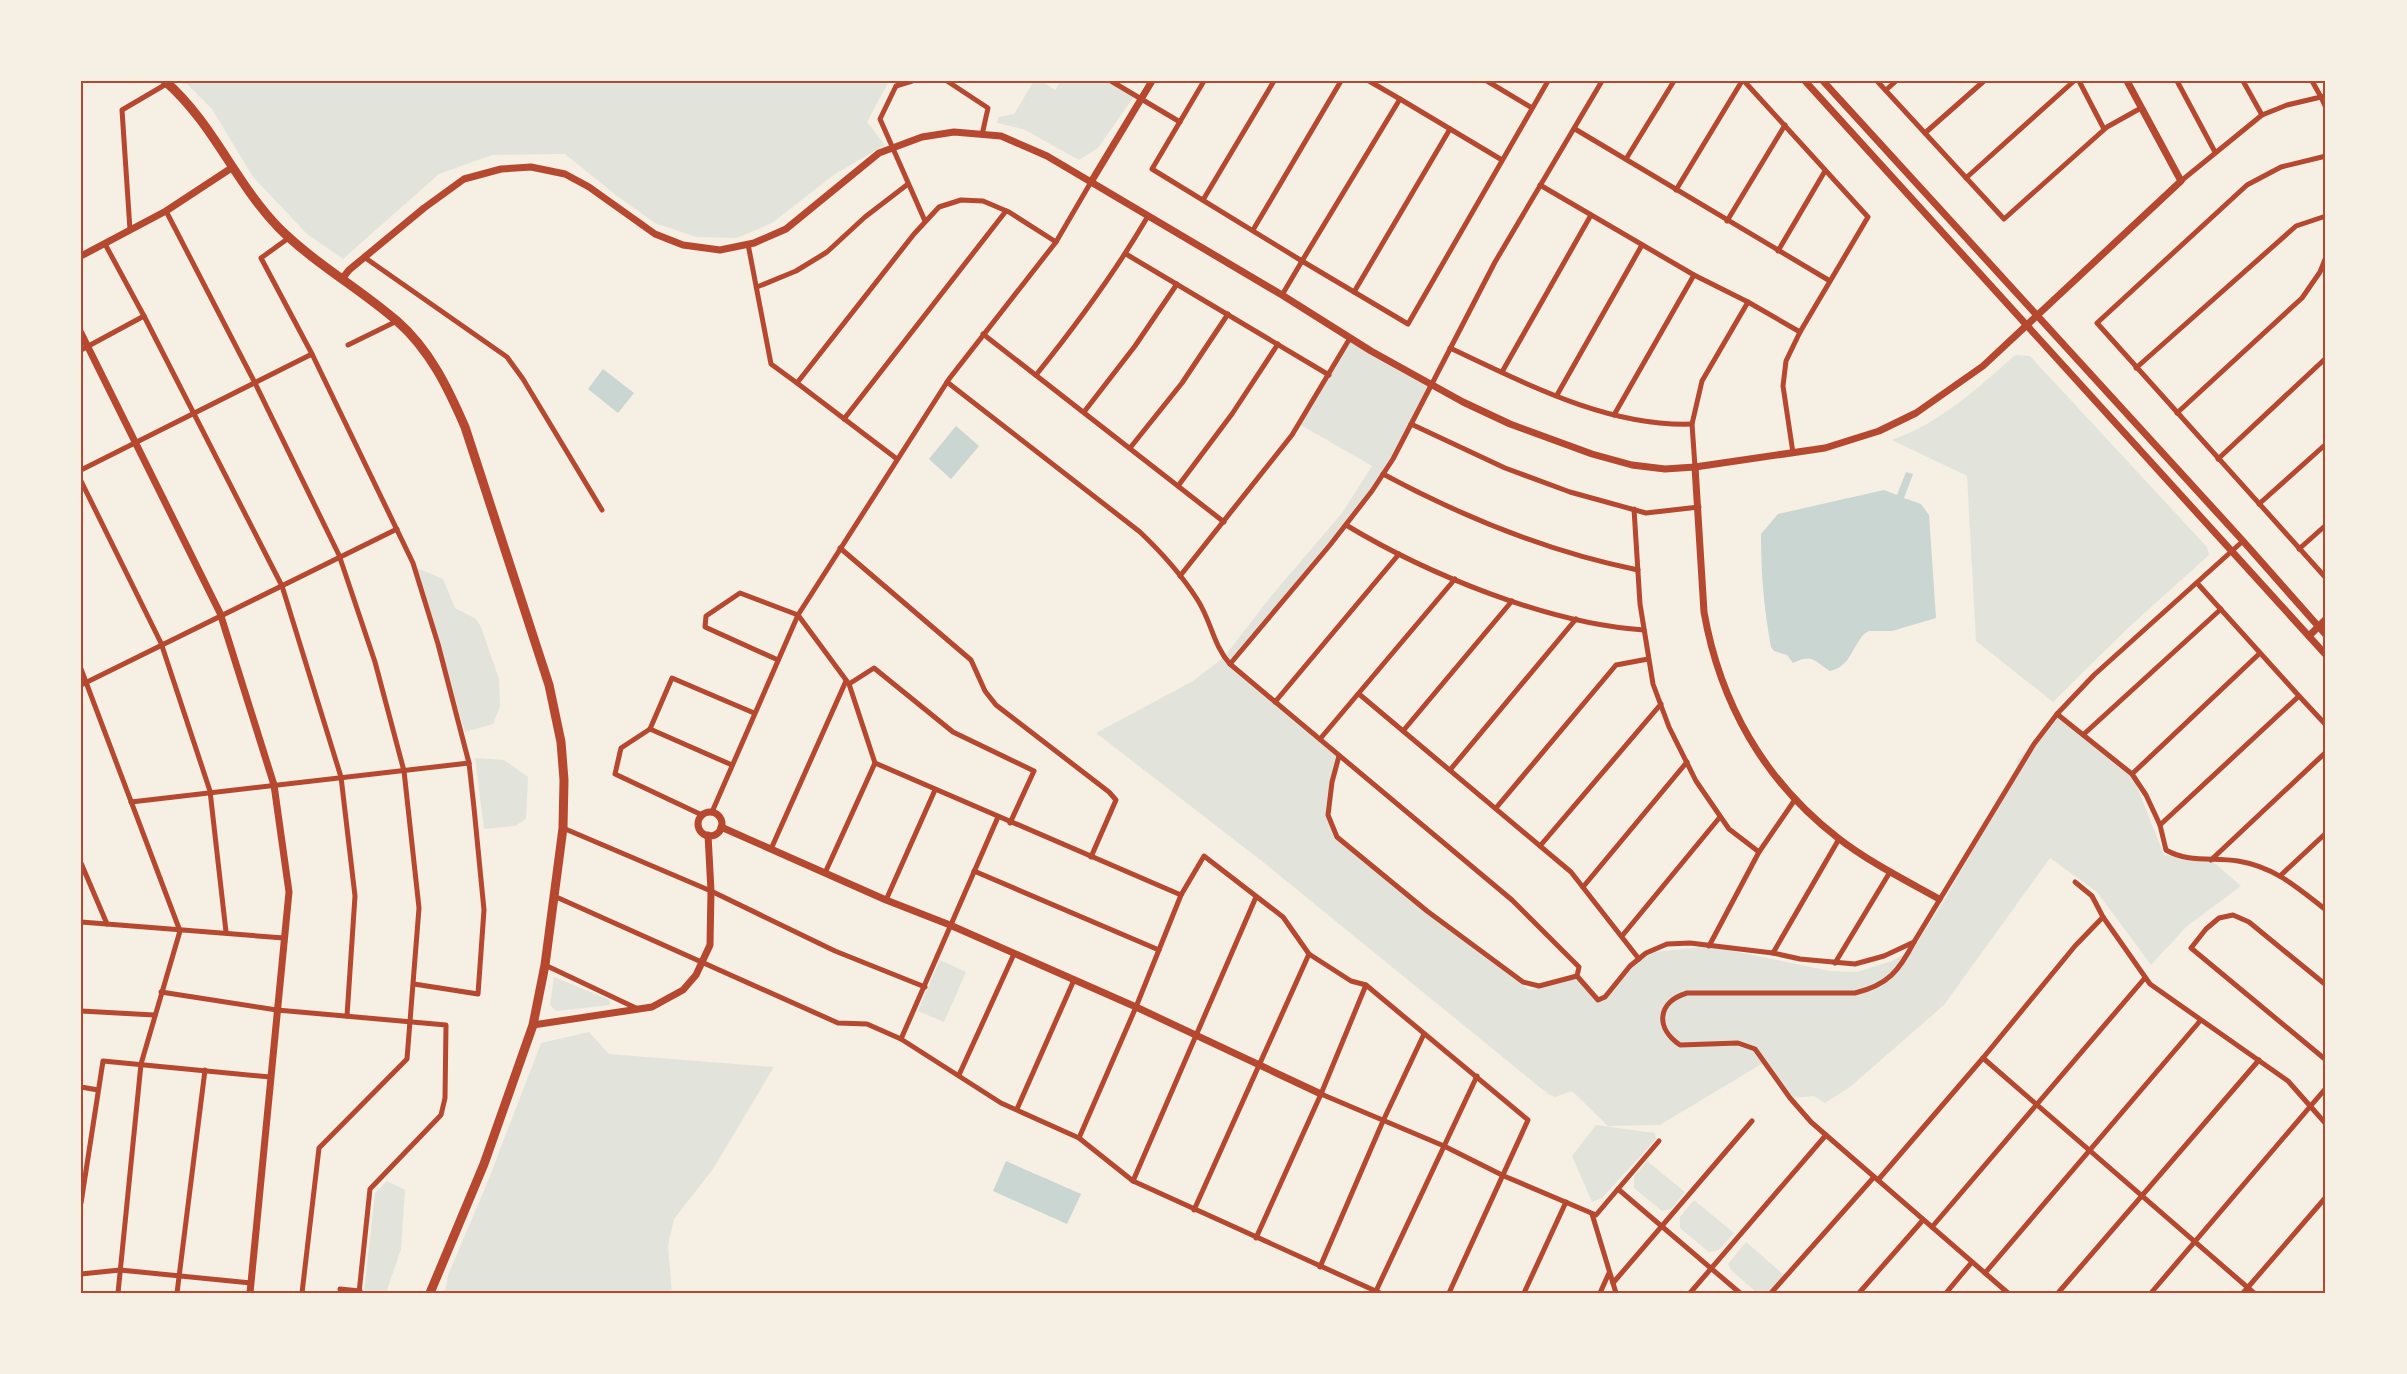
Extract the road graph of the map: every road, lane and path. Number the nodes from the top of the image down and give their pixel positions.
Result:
1 (912, 81) edge
2 (947, 81) edge
3 (1111, 81) edge
4 (1152, 81) edge
5 (1204, 81) edge
6 (1274, 81) edge
7 (1341, 81) edge
8 (1369, 81) edge
9 (1487, 81) edge
10 (1548, 81) edge
11 (1602, 81) edge
12 (1674, 81) edge
13 (1743, 81) edge
14 (1805, 81) edge
15 (1823, 81) edge
16 (1877, 81) edge
17 (1896, 81) edge
18 (1984, 81) edge
19 (2077, 81) edge
20 (2127, 81) edge
21 (2177, 81) edge
22 (2243, 81) edge
23 (2312, 81) edge
24 (166, 82) edge
25 (1886, 90) junction
26 (2323, 96) edge
27 (1141, 99) junction
28 (1400, 99) junction
29 (1532, 108) junction
30 (2141, 108) junction
31 (2326, 108) edge
32 (2262, 115) junction
33 (1180, 122) junction
34 (1785, 125) junction
35 (1450, 129) junction
36 (1575, 129) junction
37 (2104, 129) junction
38 (1925, 134) junction
39 (982, 135) junction
40 (893, 148) junction
41 (2215, 152) junction
42 (2326, 156) edge
43 (1626, 159) junction
44 (1502, 160) junction
45 (234, 167) junction
46 (1825, 171) junction
47 (1966, 178) junction
48 (2181, 181) junction
49 (1091, 182) junction
50 (908, 184) junction
51 (1540, 185) junction
52 (1676, 190) junction
53 (1203, 200) junction
54 (166, 211) junction
55 (1006, 211) junction
56 (1591, 215) junction
57 (1148, 216) junction
58 (2326, 216) edge
59 (925, 221) junction
60 (1727, 221) junction
61 (130, 230) junction
62 (1253, 230) junction
63 (290, 237) junction
64 (1056, 242) junction
65 (105, 244) junction
66 (748, 244) junction
67 (1642, 244) junction
68 (1778, 251) junction
69 (1126, 254) junction
70 (81, 256) edge
71 (364, 257) junction
72 (2326, 257) edge
73 (1302, 261) junction
74 (1694, 275) junction
75 (342, 279) junction
76 (1830, 281) junction
77 (1177, 284) junction
78 (757, 287) junction
79 (1354, 292) junction
80 (1282, 296) junction
81 (1748, 302) junction
82 (1228, 314) junction
83 (2037, 315) junction
84 (144, 316) junction
85 (397, 321) junction
86 (2027, 325) junction
87 (1800, 332) junction
88 (81, 333) edge
89 (983, 334) junction
90 (1350, 338) junction
91 (1278, 344) junction
92 (348, 345) dead end
93 (84, 348) edge
94 (1450, 348) junction
95 (312, 354) junction
96 (2326, 358) edge
97 (2136, 368) junction
98 (1502, 372) junction
99 (1036, 375) junction
100 (1329, 375) junction
101 (797, 382) junction
102 (946, 382) junction
103 (255, 384) junction
104 (1430, 384) junction
105 (1557, 395) junction
106 (1084, 412) junction
107 (2176, 413) junction
108 (194, 414) junction
109 (1614, 415) junction
110 (844, 419) junction
111 (1411, 424) junction
112 (1692, 424) junction
113 (137, 443) junction
114 (2326, 444) edge
115 (1130, 448) junction
116 (1793, 453) junction
117 (897, 459) junction
118 (2218, 459) junction
119 (1695, 467) junction
120 (81, 470) edge
121 (1383, 474) junction
122 (81, 481) edge
123 (1178, 486) junction
124 (2259, 504) junction
125 (1699, 507) junction
126 (1634, 509) junction
127 (602, 510) dead end
128 (1224, 522) junction
129 (1346, 525) junction
130 (2326, 525) edge
131 (397, 530) junction
132 (2243, 541) junction
133 (840, 548) junction
134 (2299, 549) junction
135 (2232, 551) junction
136 (1399, 554) junction
137 (340, 558) junction
138 (1638, 570) junction
139 (1180, 576) junction
140 (2326, 578) edge
141 (1455, 579) junction
142 (2198, 583) junction
143 (282, 586) junction
144 (1512, 601) junction
145 (2222, 609) junction
146 (798, 615) junction
147 (221, 616) junction
148 (2326, 619) edge
149 (1576, 620) junction
150 (2318, 627) junction
151 (1644, 630) junction
152 (2326, 635) edge
153 (2309, 636) junction
154 (161, 646) junction
155 (2260, 653) junction
156 (2326, 655) edge
157 (1648, 659) junction
158 (778, 660) junction
159 (1230, 664) junction
160 (81, 669) edge
161 (848, 682) junction
162 (84, 684) edge
163 (1359, 694) junction
164 (2300, 696) junction
165 (1275, 702) junction
166 (1661, 704) junction
167 (754, 713) junction
168 (2058, 714) junction
169 (2326, 725) edge
170 (650, 729) junction
171 (1403, 731) junction
172 (2084, 735) junction
173 (1320, 740) junction
174 (2326, 752) edge
175 (1339, 756) junction
176 (1687, 762) junction
177 (874, 763) junction
178 (468, 764) junction
179 (732, 765) junction
180 (1450, 770) junction
181 (404, 771) junction
182 (2132, 774) junction
183 (341, 777) junction
184 (274, 785) junction
185 (936, 790) junction
186 (210, 791) junction
187 (1794, 801) junction
188 (131, 802) junction
189 (1496, 808) junction
190 (712, 812) junction
191 (702, 815) junction
192 (998, 817) junction
193 (1720, 817) junction
194 (1010, 823) junction
195 (2160, 825) junction
196 (721, 827) junction
197 (563, 828) junction
198 (2326, 833) edge
199 (708, 835) junction
200 (1839, 839) junction
201 (1540, 846) junction
202 (771, 849) junction
203 (1759, 852) junction
204 (1091, 857) junction
205 (2211, 860) junction
206 (81, 863) edge
207 (974, 871) junction
208 (1890, 872) junction
209 (825, 873) junction
210 (2280, 876) junction
211 (2075, 882) dead end
212 (1583, 887) junction
213 (711, 891) junction
214 (1180, 895) junction
215 (554, 896) junction
216 (1256, 897) junction
217 (1940, 899) junction
218 (886, 900) junction
219 (2326, 910) edge
220 (2103, 917) junction
221 (81, 922) edge
222 (107, 924) junction
223 (950, 925) junction
224 (180, 931) junction
225 (226, 932) junction
226 (1622, 936) junction
227 (284, 938) junction
228 (1914, 942) junction
229 (1709, 946) junction
230 (1159, 950) junction
231 (1773, 953) junction
232 (1014, 954) junction
233 (1309, 954) junction
234 (1639, 959) junction
235 (704, 962) junction
236 (1835, 963) junction
237 (545, 965) junction
238 (1577, 976) junction
239 (2144, 979) junction
240 (1074, 980) junction
241 (414, 984) junction
242 (1366, 985) junction
243 (2326, 985) edge
244 (925, 987) junction
245 (161, 992) junction
246 (1136, 1007) junction
247 (639, 1009) junction
248 (277, 1010) junction
249 (81, 1011) edge
250 (154, 1015) junction
251 (347, 1016) junction
252 (2200, 1021) junction
253 (411, 1022) junction
254 (533, 1025) junction
255 (1424, 1034) junction
256 (1196, 1036) junction
257 (901, 1039) junction
258 (1983, 1058) junction
259 (2326, 1059) edge
260 (2259, 1060) junction
261 (141, 1064) junction
262 (1260, 1066) junction
263 (205, 1070) junction
264 (959, 1075) junction
265 (1477, 1076) junction
266 (270, 1077) junction
267 (81, 1087) edge
268 (2326, 1088) edge
269 (98, 1090) junction
270 (1321, 1094) junction
271 (2037, 1104) junction
272 (2310, 1107) junction
273 (1017, 1109) junction
274 (1383, 1121) junction
275 (1752, 1121) dead end
276 (2326, 1124) edge
277 (1826, 1135) junction
278 (1079, 1138) junction
279 (1659, 1141) dead end
280 (1444, 1146) junction
281 (2089, 1150) junction
282 (1504, 1176) junction
283 (1876, 1179) junction
284 (1133, 1181) junction
285 (1618, 1189) junction
286 (2142, 1196) junction
287 (2326, 1197) edge
288 (1566, 1202) junction
289 (81, 1203) edge
290 (1194, 1210) junction
291 (1592, 1214) junction
292 (1923, 1220) junction
293 (1662, 1226) junction
294 (1932, 1227) junction
295 (1256, 1238) junction
296 (2195, 1242) junction
297 (1972, 1262) junction
298 (1320, 1267) junction
299 (1711, 1268) junction
300 (120, 1270) junction
301 (1610, 1272) junction
302 (1985, 1273) junction
303 (81, 1274) edge
304 (179, 1277) junction
305 (251, 1283) junction
306 (1613, 1283) junction
307 (2248, 1288) junction
308 (340, 1289) dead end
309 (360, 1292) edge
310 (1378, 1292) edge
311 (118, 1293) edge
312 (177, 1293) edge
313 (250, 1293) edge
314 (302, 1293) edge
315 (430, 1293) edge
316 (1449, 1293) edge
317 (1524, 1293) edge
318 (1600, 1293) edge
319 (1616, 1293) edge
320 (1690, 1293) edge
321 (1740, 1293) edge
322 (1771, 1293) edge
323 (1860, 1293) edge
324 (1946, 1293) edge
325 (2008, 1293) edge
326 (2058, 1293) edge
327 (2151, 1293) edge
328 (2243, 1293) edge
329 (2254, 1293) edge

1 - 40 street
2 - 39 street
3 - 27 street
4 - 27 street
5 - 33 street
6 - 53 street
7 - 62 street
8 - 28 street
9 - 29 street
10 - 29 street
11 - 36 street
12 - 43 street
13 - 34 street
13 - 52 street
14 - 86 street
15 - 83 street
16 - 25 street
17 - 25 street
18 - 38 street
19 - 37 street
19 - 47 street
20 - 30 street
21 - 41 street
22 - 32 street
23 - 26 street
24 - 45 main road
24 - 61 street
25 - 38 street
26 - 31 street
26 - 32 street
27 - 33 street
27 - 49 street
28 - 35 street
28 - 73 street
29 - 44 street
30 - 37 street
30 - 48 street
32 - 41 street
33 - 53 street
34 - 46 street
34 - 60 street
35 - 44 street
35 - 79 street
36 - 43 street
36 - 51 street
37 - 47 street
38 - 47 street
39 - 40 street
39 - 49 street
40 - 50 street
40 - 66 street
41 - 48 street
42 - 97 street
43 - 52 street
44 - 79 street
45 - 54 street
45 - 63 main road
46 - 68 street
46 - 76 street
48 - 83 street
49 - 57 street
49 - 64 street
50 - 59 street
50 - 78 street
51 - 56 street
51 - 94 street
52 - 60 street
53 - 62 street
54 - 61 street
54 - 103 street
55 - 59 street
55 - 64 street
55 - 110 street
56 - 67 street
56 - 98 street
57 - 69 street
57 - 80 street
58 - 97 street
59 - 101 street
60 - 68 street
61 - 65 street
62 - 73 street
63 - 75 main road
63 - 95 street
64 - 89 street
65 - 70 street
65 - 84 street
66 - 71 street
66 - 78 street
67 - 74 street
67 - 105 street
68 - 76 street
69 - 77 street
69 - 99 street
71 - 75 street
71 - 127 street
72 - 107 street
73 - 79 street
73 - 80 street
74 - 81 street
74 - 109 street
75 - 85 main road
76 - 87 street
77 - 82 street
77 - 106 street
78 - 101 street
80 - 90 street
81 - 87 street
81 - 112 street
82 - 91 street
82 - 115 street
83 - 86 street
83 - 132 street
84 - 93 street
84 - 108 street
85 - 92 street
85 - 197 main road
86 - 116 street
86 - 135 street
87 - 116 street
88 - 93 street
89 - 99 street
89 - 102 street
90 - 100 street
90 - 104 street
91 - 100 street
91 - 123 street
93 - 113 street
94 - 98 street
94 - 104 street
95 - 103 street
95 - 131 street
96 - 118 street
97 - 107 street
98 - 105 street
99 - 106 street
100 - 128 street
101 - 110 street
102 - 117 street
102 - 139 street
103 - 108 street
103 - 137 street
104 - 111 street
104 - 119 street
105 - 109 street
106 - 115 street
107 - 118 street
108 - 113 street
108 - 143 street
109 - 112 street
110 - 117 street
111 - 121 street
111 - 126 street
112 - 119 street
113 - 120 street
113 - 147 street
114 - 124 street
115 - 123 street
116 - 119 street
117 - 133 street
118 - 124 street
119 - 125 street
121 - 129 street
121 - 138 street
122 - 154 street
123 - 128 street
124 - 134 street
125 - 126 street
125 - 187 street
126 - 138 street
128 - 139 street
129 - 136 street
129 - 159 street
130 - 134 street
131 - 137 street
131 - 178 street
132 - 135 street
132 - 150 street
133 - 146 street
133 - 204 street
134 - 140 street
135 - 142 street
135 - 153 street
136 - 141 street
136 - 165 street
137 - 143 street
137 - 181 street
138 - 151 street
139 - 159 street
141 - 144 street
141 - 163 street
142 - 145 street
142 - 168 street
143 - 147 street
143 - 183 street
144 - 149 street
144 - 171 street
145 - 155 street
145 - 172 street
146 - 158 street
146 - 158 street
146 - 161 street
147 - 154 street
147 - 184 street
148 - 150 street
149 - 151 street
149 - 180 street
150 - 152 street
150 - 153 street
151 - 157 street
153 - 156 street
154 - 162 street
154 - 186 street
155 - 164 street
155 - 182 street
157 - 166 street
157 - 189 street
158 - 167 street
159 - 165 street
160 - 162 street
161 - 177 street
161 - 194 street
161 - 202 street
162 - 188 street
163 - 171 street
163 - 173 street
164 - 169 street
164 - 195 street
165 - 173 street
166 - 176 street
166 - 201 street
167 - 170 street
167 - 179 street
168 - 172 street
168 - 217 street
170 - 179 street
170 - 191 street
171 - 180 street
172 - 182 street
173 - 175 street
174 - 205 street
175 - 238 street
175 - 238 street
176 - 193 street
176 - 212 street
177 - 185 street
177 - 209 street
178 - 181 street
178 - 241 street
179 - 190 street
180 - 189 street
181 - 183 street
181 - 241 street
182 - 195 street
183 - 184 street
183 - 251 street
184 - 186 street
184 - 227 street
185 - 192 street
185 - 218 street
186 - 188 street
186 - 225 street
187 - 200 street
187 - 203 street
188 - 224 street
189 - 201 street
190 - 191 street
190 - 196 street
191 - 199 street
192 - 194 street
192 - 207 street
193 - 203 street
193 - 226 street
194 - 204 street
195 - 205 street
196 - 199 street
196 - 202 street
197 - 213 street
197 - 215 main road
198 - 210 street
199 - 213 street
200 - 208 street
200 - 231 street
201 - 212 street
202 - 209 street
203 - 229 street
204 - 214 street
205 - 210 street
206 - 222 street
207 - 223 street
207 - 230 street
208 - 217 street
208 - 236 street
209 - 218 street
210 - 219 street
211 - 220 street
212 - 226 street
213 - 235 street
213 - 244 street
214 - 216 street
214 - 230 street
215 - 235 street
215 - 237 main road
216 - 233 street
216 - 256 street
217 - 228 street
218 - 223 street
220 - 239 street
220 - 258 street
221 - 222 street
222 - 224 street
223 - 232 street
223 - 244 street
224 - 225 street
224 - 245 street
225 - 227 street
226 - 234 street
227 - 248 street
228 - 236 street
228 - 277 street
229 - 231 street
229 - 234 street
230 - 246 street
231 - 236 street
232 - 240 street
232 - 264 street
233 - 242 street
233 - 262 street
234 - 238 street
235 - 247 street
235 - 257 street
237 - 247 street
237 - 254 main road
239 - 252 street
239 - 271 street
240 - 246 street
240 - 273 street
241 - 253 street
242 - 255 street
242 - 270 street
243 - 259 street
244 - 257 street
245 - 248 street
245 - 250 street
246 - 256 street
246 - 278 street
247 - 254 street
248 - 251 street
248 - 266 street
249 - 250 street
250 - 261 street
251 - 253 street
252 - 260 street
252 - 281 street
253 - 309 street
253 - 314 street
254 - 315 main road
255 - 265 street
255 - 274 street
256 - 262 street
256 - 284 street
257 - 264 street
258 - 271 street
258 - 283 street
260 - 272 street
260 - 286 street
261 - 263 street
261 - 269 street
261 - 300 street
262 - 270 street
262 - 290 street
263 - 266 street
263 - 304 street
264 - 273 street
265 - 280 street
265 - 282 street
266 - 305 street
267 - 269 street
268 - 272 street
269 - 289 street
270 - 274 street
270 - 295 street
271 - 281 street
271 - 294 street
272 - 276 street
272 - 296 street
273 - 278 street
274 - 280 street
274 - 298 street
275 - 293 street
277 - 283 street
277 - 299 street
278 - 284 street
279 - 285 street
280 - 282 street
280 - 310 street
281 - 286 street
281 - 302 street
282 - 288 street
282 - 316 street
283 - 292 street
283 - 322 street
284 - 290 street
285 - 291 street
285 - 293 street
286 - 296 street
286 - 326 street
287 - 307 street
288 - 291 street
288 - 317 street
290 - 295 street
291 - 301 street
292 - 294 street
292 - 323 street
293 - 299 street
293 - 306 street
294 - 297 street
295 - 298 street
296 - 307 street
296 - 327 street
297 - 302 street
297 - 324 street
298 - 310 street
299 - 320 street
299 - 321 street
300 - 303 street
300 - 304 street
300 - 311 street
301 - 306 street
301 - 318 street
302 - 325 street
304 - 305 street
304 - 312 street
305 - 313 street
306 - 319 street
307 - 328 street
307 - 329 street
308 - 309 street

